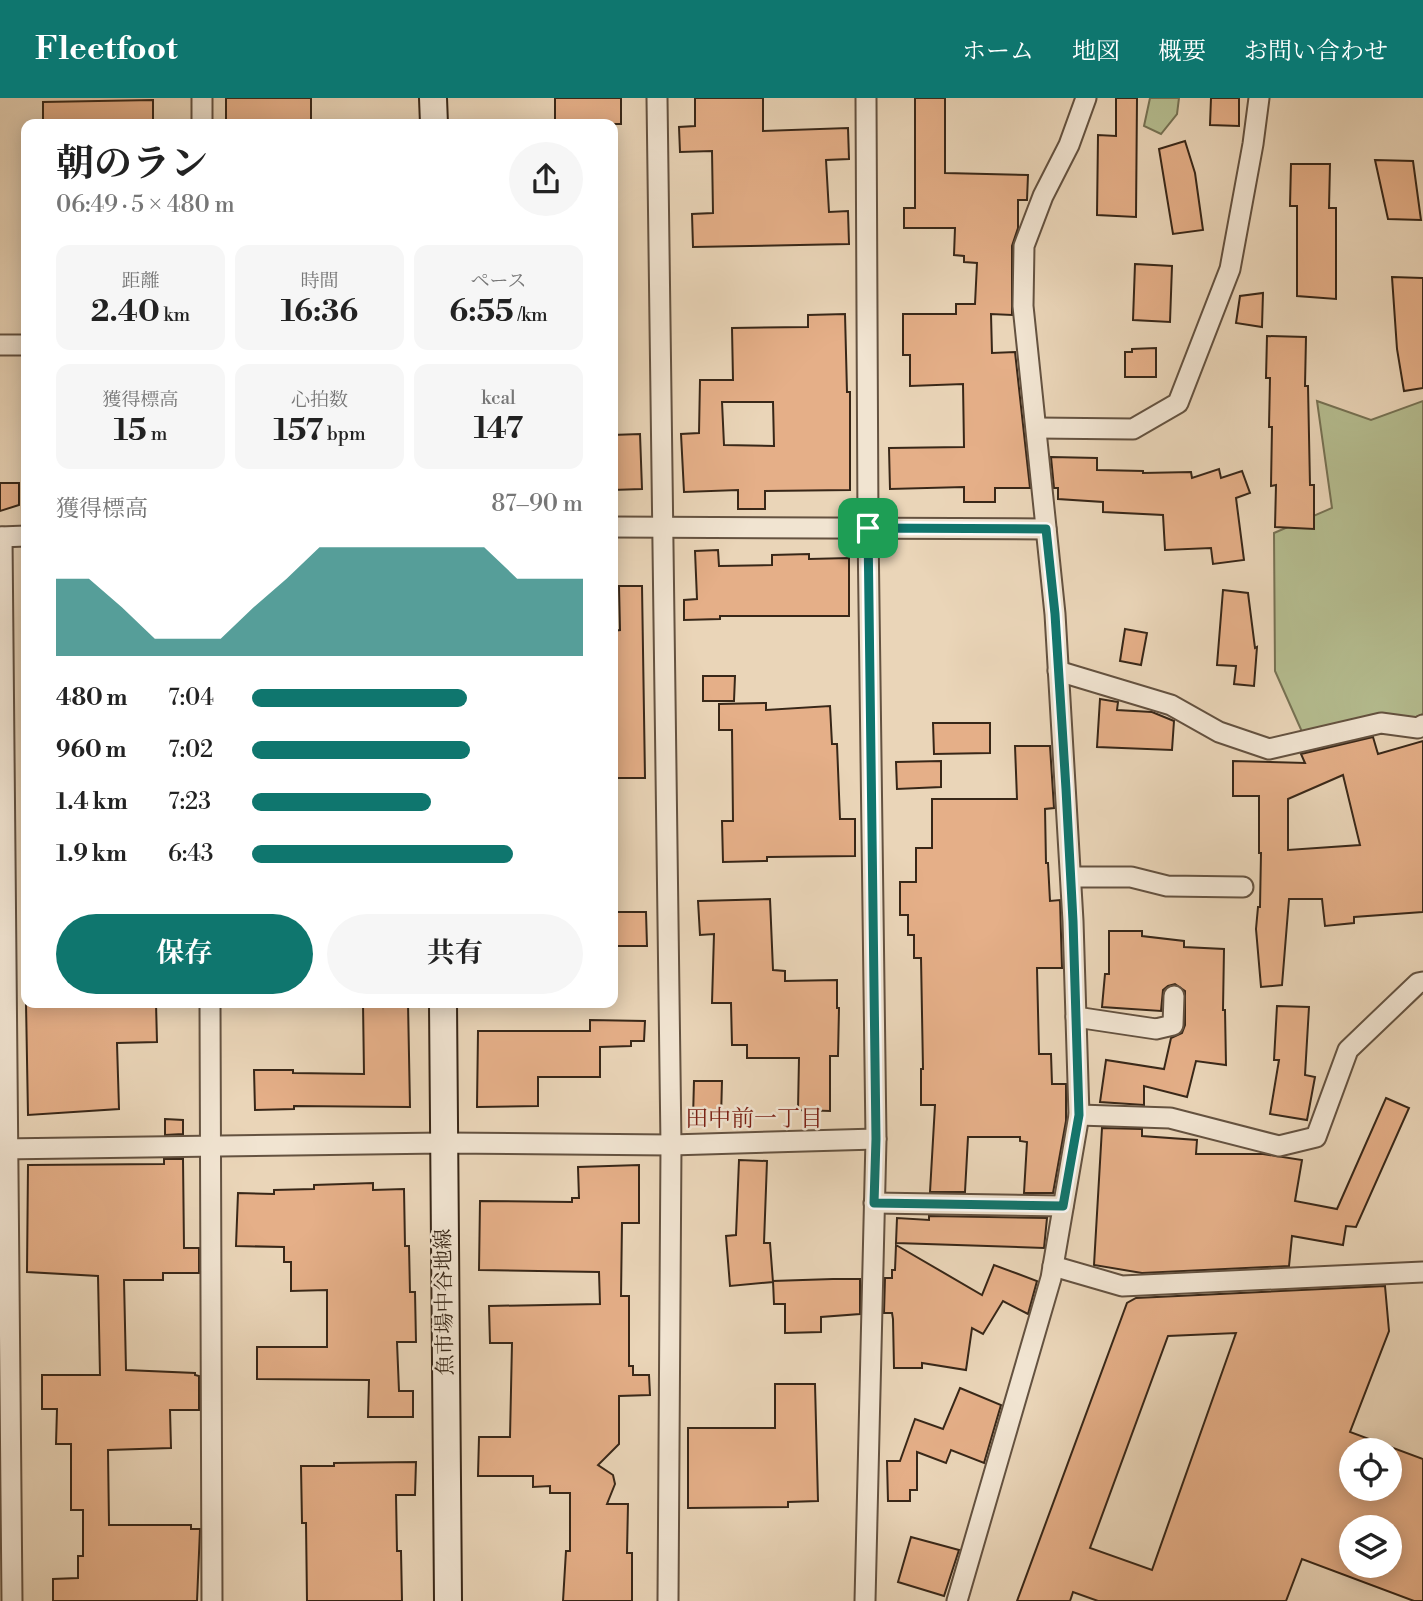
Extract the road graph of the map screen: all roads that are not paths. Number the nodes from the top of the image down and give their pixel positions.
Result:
1 (202, 98) edge
2 (433, 98) edge
3 (657, 98) edge
4 (866, 98) edge
5 (1086, 98) edge
6 (1259, 98) edge
7 (202, 119) edge
8 (434, 119) edge
9 (0, 345) edge
10 (21, 345) edge
11 (1037, 428) junction
12 (663, 526) junction
13 (618, 527) edge
14 (868, 528) junction
15 (1046, 529) junction
16 (21, 536) edge
17 (1, 537) edge
18 (1058, 671) junction
19 (1423, 725) edge
20 (1071, 877) junction
21 (1243, 887) dead end
22 (1423, 982) edge
23 (1174, 996) dead end
24 (210, 1008) edge
25 (443, 1008) edge
26 (1076, 1017) junction
27 (1079, 1115) junction
28 (876, 1139) junction
29 (443, 1143) junction
30 (671, 1144) junction
31 (212, 1145) junction
32 (4, 1149) edge
33 (874, 1203) junction
34 (1063, 1206) junction
35 (1053, 1266) junction
36 (1423, 1272) edge
37 (12, 1601) edge
38 (212, 1601) edge
39 (448, 1601) edge
40 (668, 1601) edge
41 (864, 1601) edge
42 (957, 1601) edge

1 - 7 street
2 - 8 street
3 - 12 street
4 - 14 street
5 - 11 street
6 - 11 street
9 - 10 street
11 - 15 street
12 - 13 street
12 - 14 street
12 - 30 street
14 - 15 street
14 - 28 street
15 - 18 street
16 - 17 street
17 - 32 street
18 - 19 street
18 - 20 street
20 - 21 street
20 - 26 street
22 - 27 street
23 - 26 street
24 - 31 street
25 - 29 street, 魚市場中谷地線
26 - 27 street
27 - 34 street
28 - 30 street
28 - 33 street
29 - 30 street
29 - 31 street
29 - 39 street, 魚市場中谷地線
30 - 40 street
31 - 32 street
31 - 38 street
32 - 37 street
33 - 34 street
33 - 41 street
34 - 35 street
35 - 36 street
35 - 42 street

